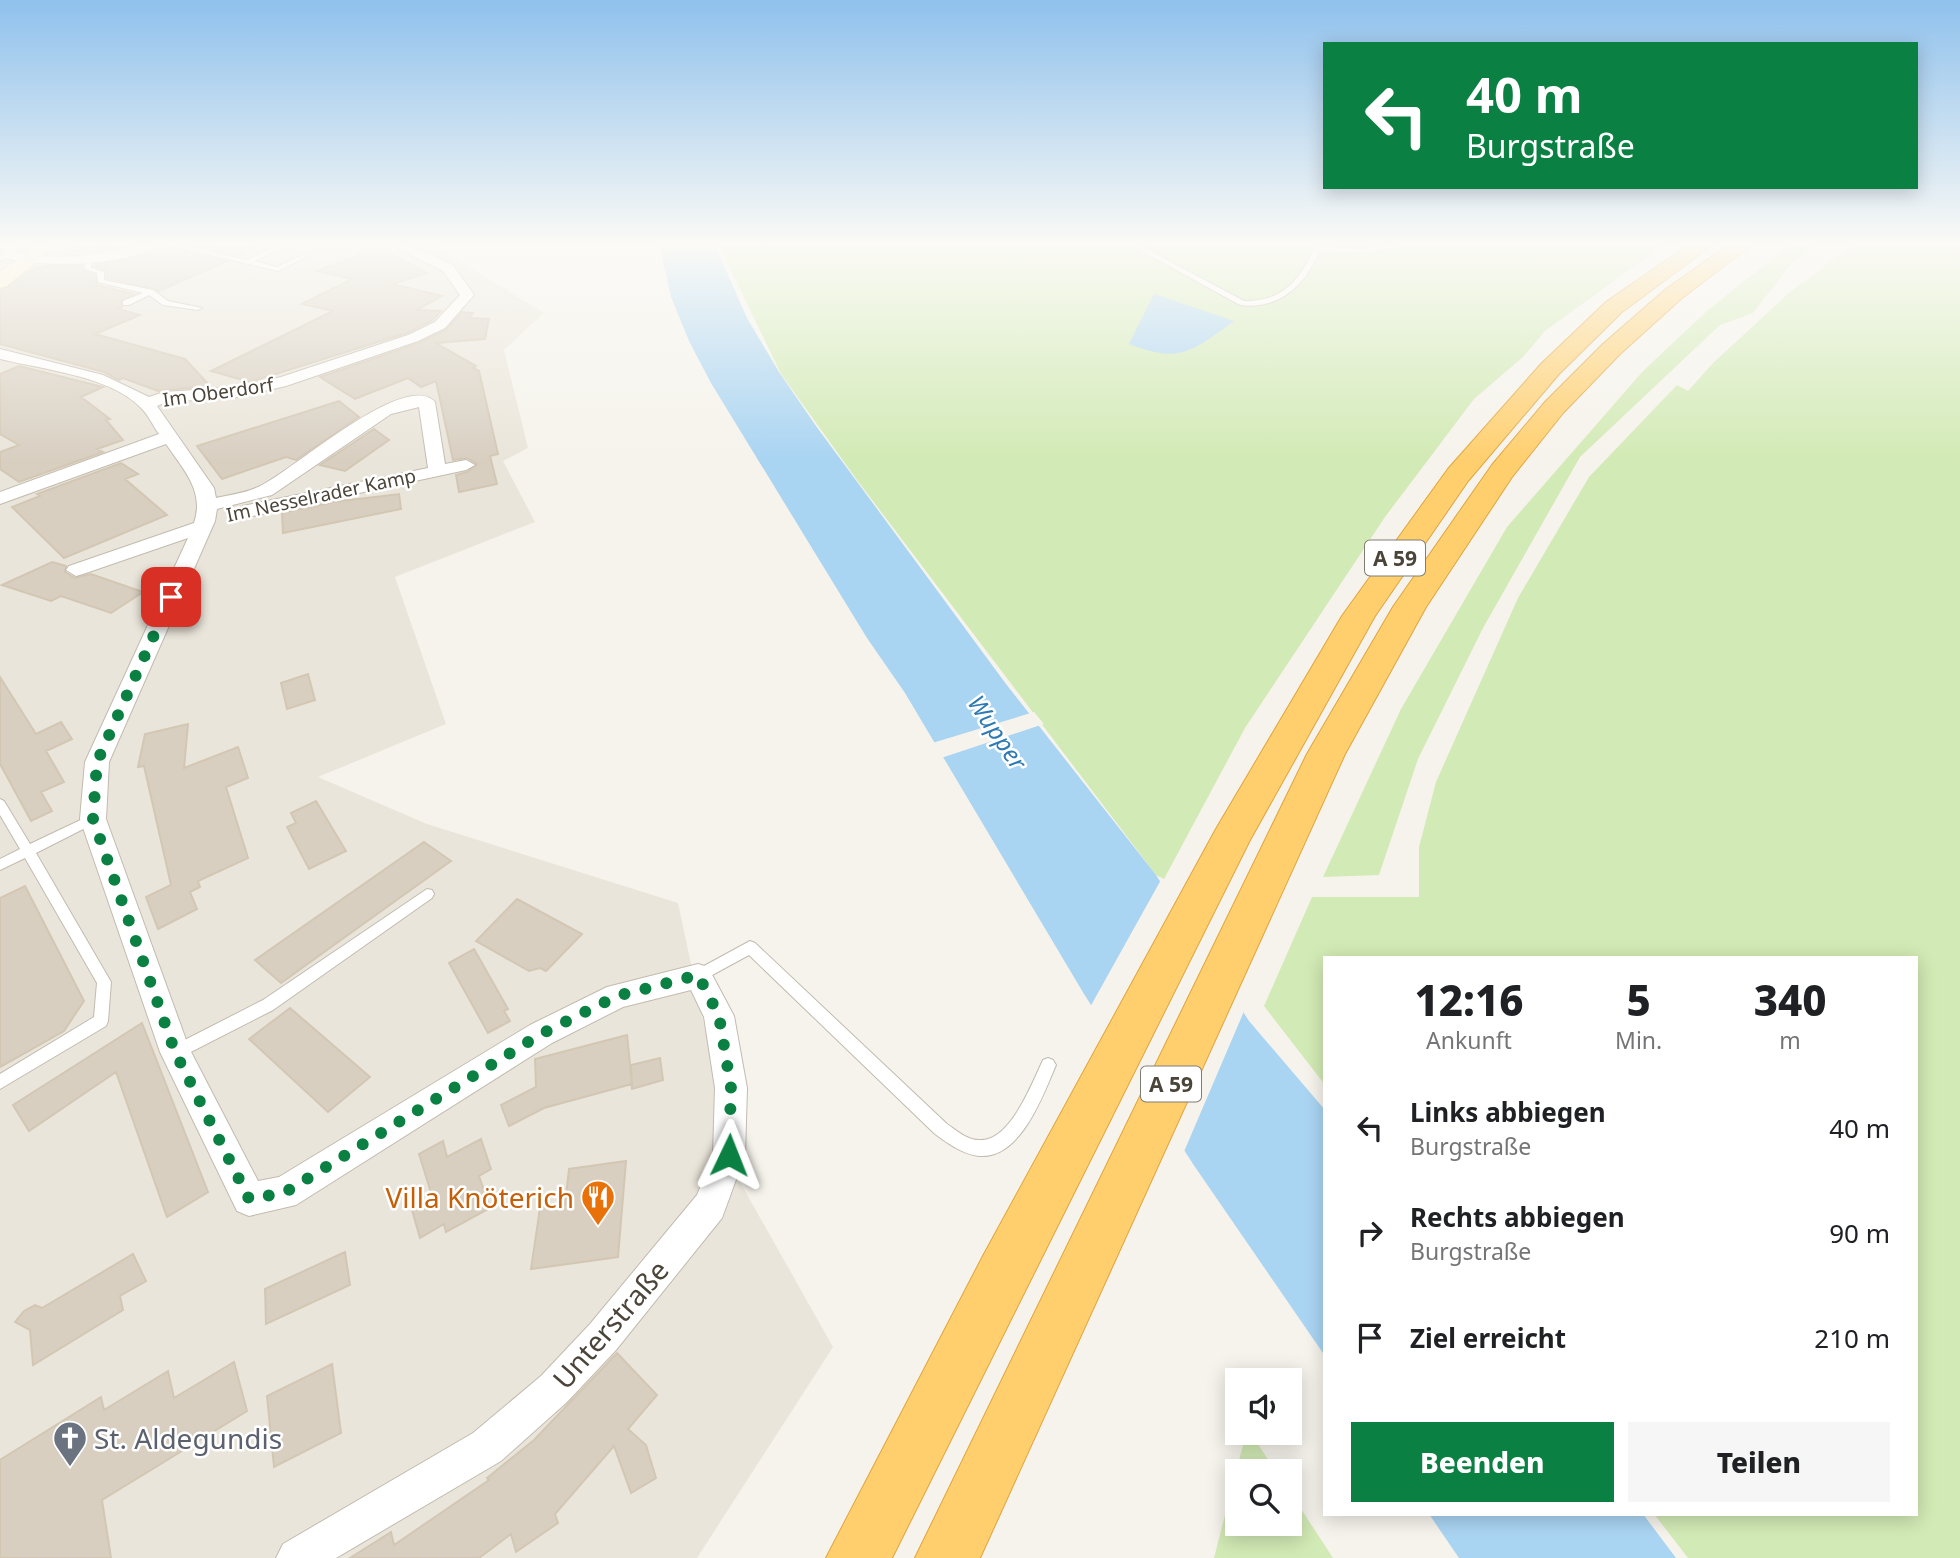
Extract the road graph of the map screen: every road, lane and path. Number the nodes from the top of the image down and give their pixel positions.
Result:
1 (450, 316) edge
2 (1605, 316) edge
3 (1648, 316) edge
4 (0, 354) edge
5 (146, 404) junction
6 (168, 436) junction
7 (466, 465) dead end
8 (437, 470) junction
9 (0, 498) edge
10 (205, 518) junction
11 (76, 570) dead end
12 (0, 804) edge
13 (93, 819) junction
14 (29, 850) junction
15 (0, 865) edge
16 (427, 894) dead end
17 (698, 975) junction
18 (175, 1052) junction
19 (1048, 1065) dead end
20 (0, 1082) edge
21 (298, 1558) edge
22 (858, 1558) edge
23 (947, 1558) edge

1 - 5 street, Im Oberdorf
2 - 22 highway, A 59
3 - 23 highway, A 59
4 - 5 street
5 - 6 street
6 - 9 street
6 - 10 street
7 - 8 street, Im Nesselrader Kamp
8 - 10 street, Im Nesselrader Kamp
8 - 10 street, Im Nesselrader Kamp
10 - 11 street
10 - 13 street
12 - 14 lane
13 - 14 lane
13 - 18 street
14 - 15 lane
14 - 20 lane
16 - 18 lane
17 - 18 street
17 - 19 lane
17 - 21 street, Unterstraße

